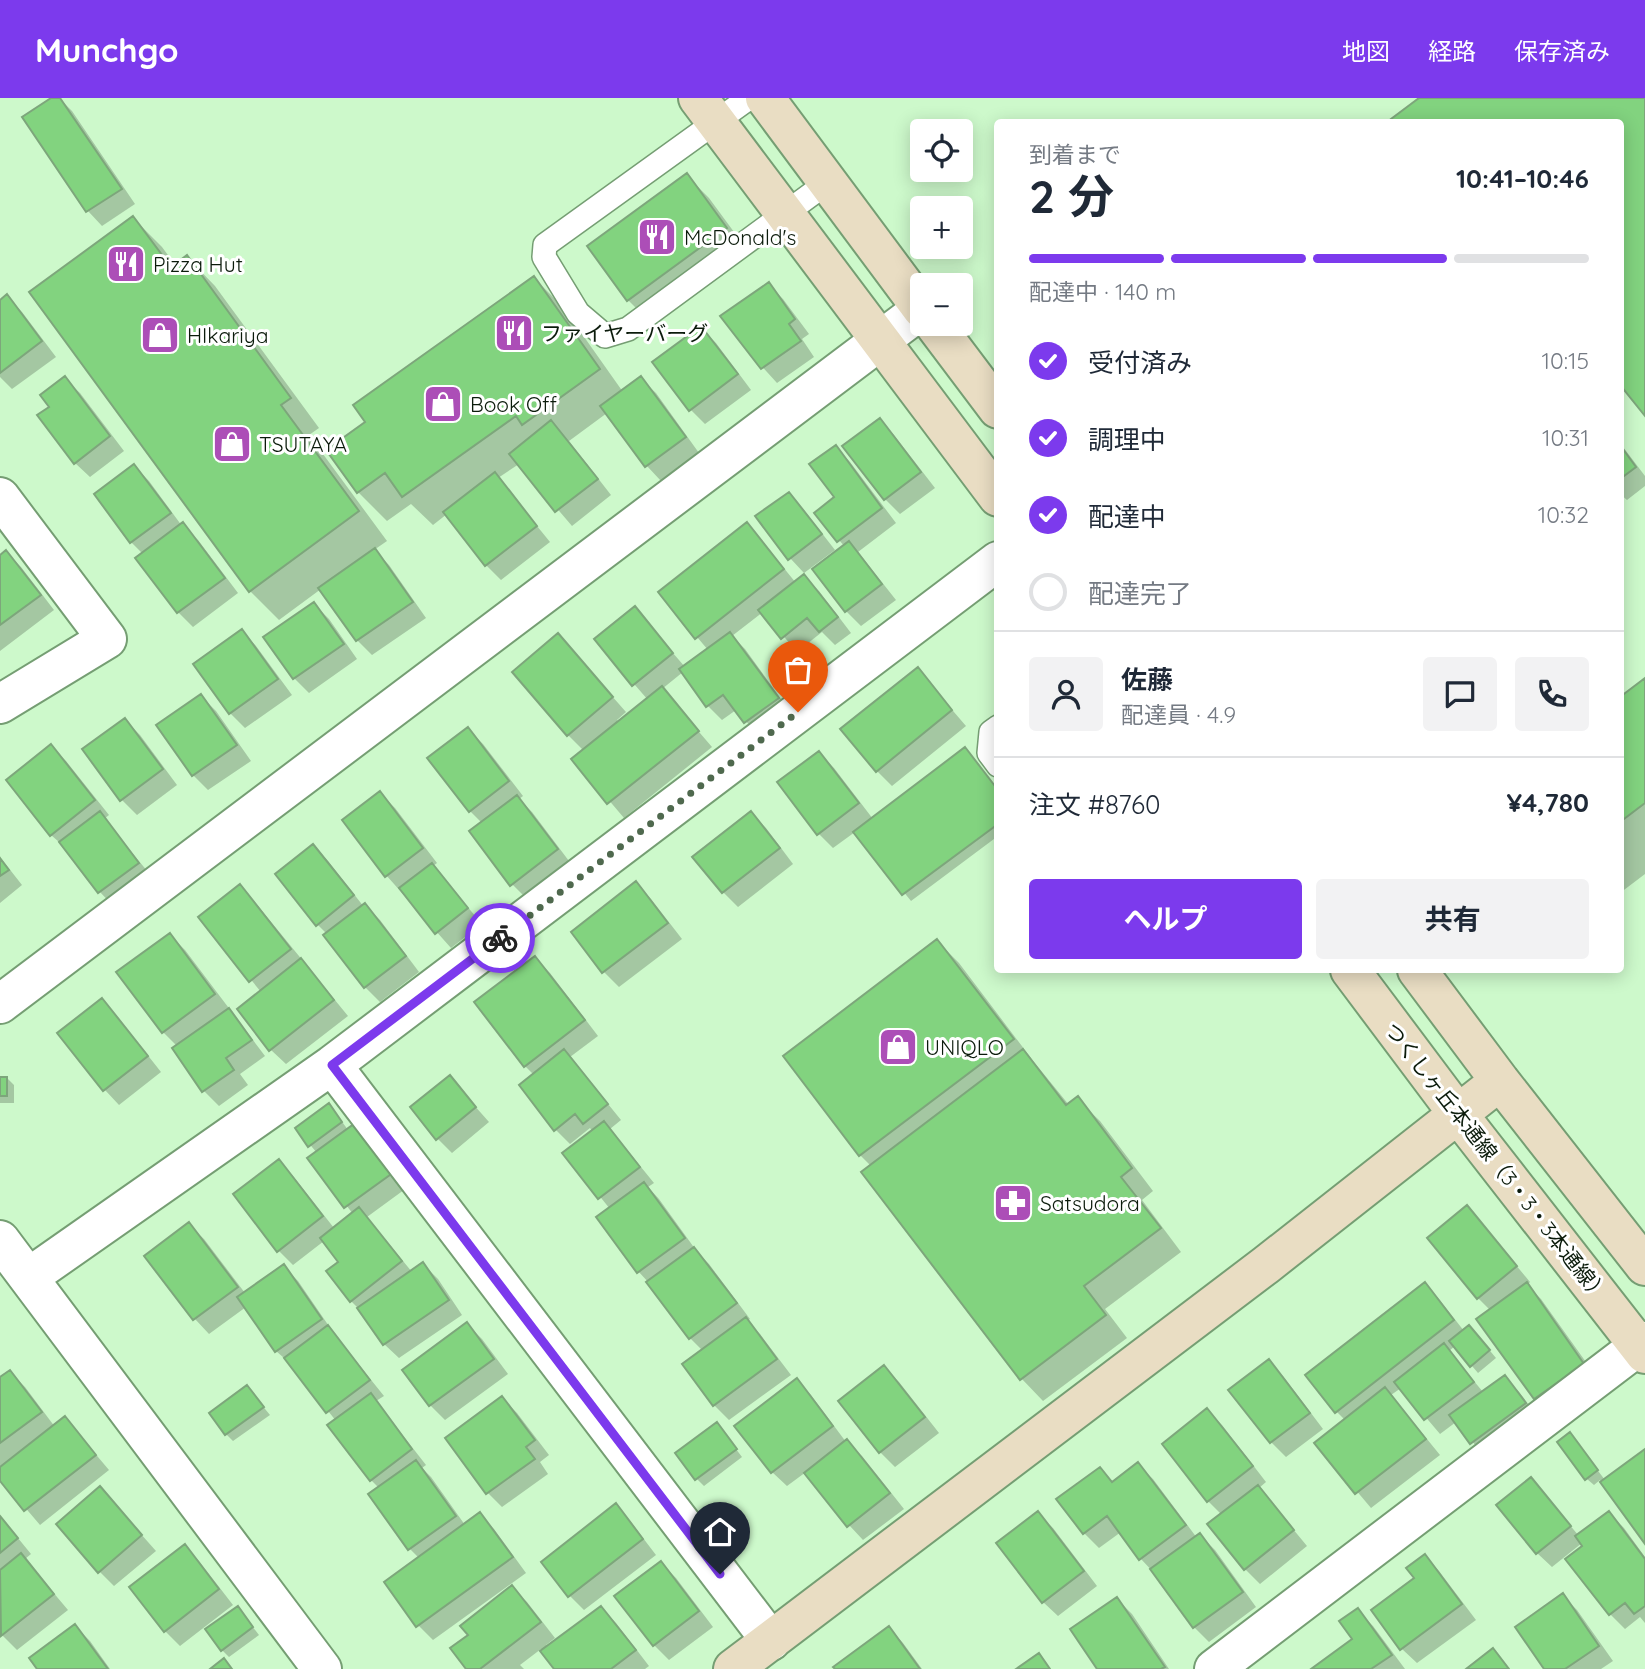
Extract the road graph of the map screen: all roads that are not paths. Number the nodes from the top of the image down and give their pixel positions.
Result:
1 (748, 98) edge
2 (765, 98) edge
3 (707, 110) edge
4 (828, 182) junction
5 (785, 214) junction
6 (910, 293) edge
7 (910, 318) edge
8 (943, 336) edge
9 (880, 341) junction
10 (994, 404) edge
11 (994, 492) edge
12 (0, 496) edge
13 (994, 564) edge
14 (0, 704) edge
15 (994, 730) edge
16 (994, 760) edge
17 (1352, 973) edge
18 (1419, 973) edge
19 (0, 1004) edge
20 (332, 1065) junction
21 (1500, 1081) junction
22 (1458, 1114) junction
23 (0, 1240) edge
24 (1645, 1266) edge
25 (29, 1277) junction
26 (1643, 1347) edge
27 (771, 1641) junction
28 (322, 1669) edge
29 (733, 1669) edge
30 (1214, 1669) edge

1 - 3 lane
2 - 4 street
3 - 5 street
3 - 5 lane
4 - 5 lane
4 - 6 street
5 - 9 street
7 - 9 street
8 - 10 street
9 - 11 street
9 - 19 street
12 - 14 street
13 - 20 street
15 - 16 lane
17 - 22 street, つくしヶ丘本通線（3・3・3本通線）
18 - 21 street
20 - 25 street
20 - 27 street
21 - 22 street
21 - 24 street
22 - 26 street, つくしヶ丘本通線（3・3・3本通線）
22 - 27 street
23 - 25 street
25 - 28 street
26 - 30 street
27 - 29 street

